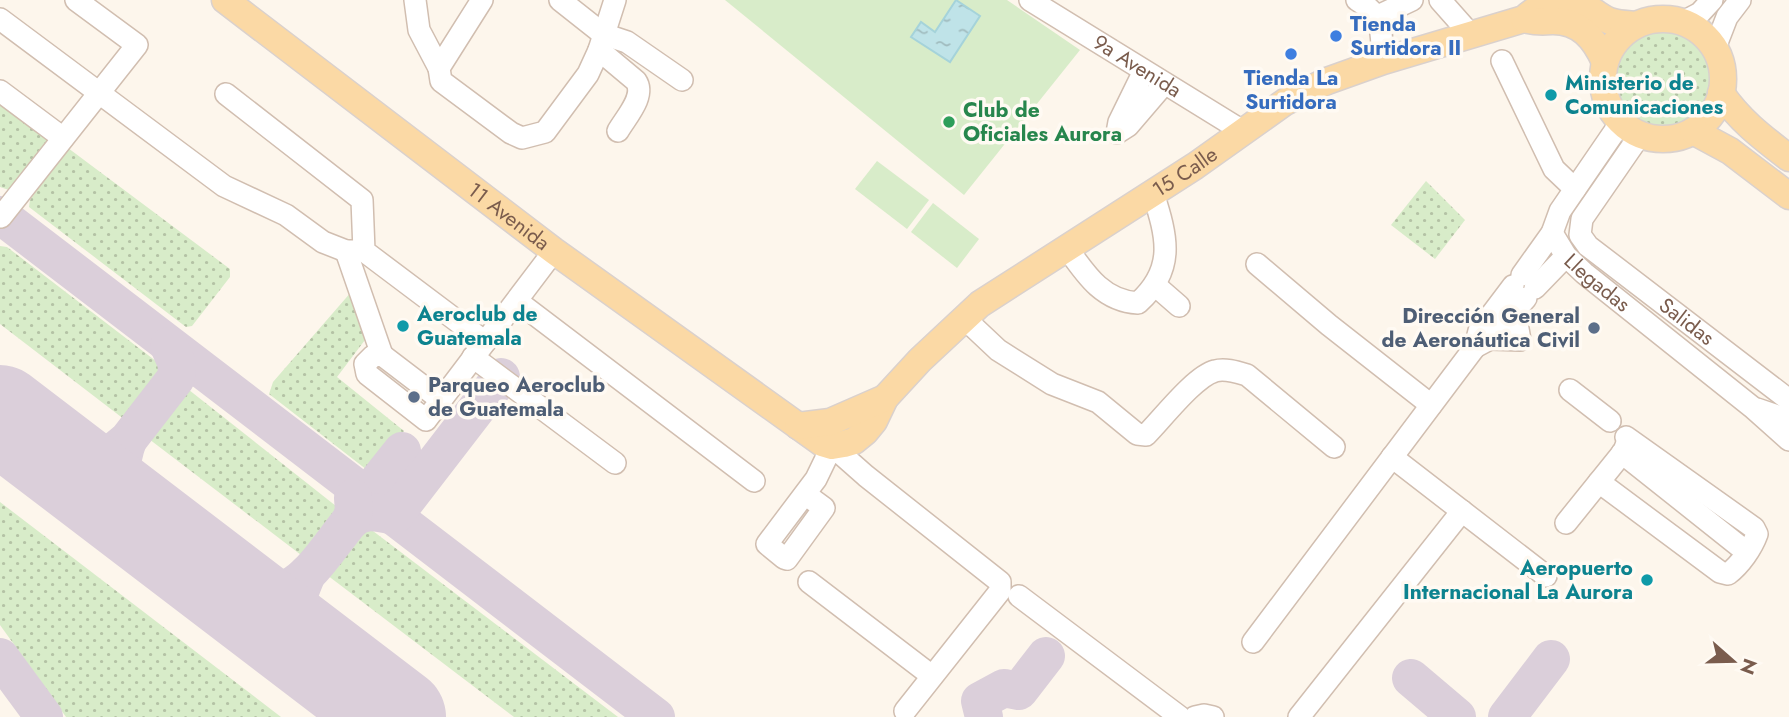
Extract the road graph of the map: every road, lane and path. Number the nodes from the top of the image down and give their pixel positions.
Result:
1 (76, 0) edge
2 (225, 0) edge
3 (415, 0) edge
4 (482, 0) edge
5 (560, 0) edge
6 (615, 0) edge
7 (1030, 0) edge
8 (1357, 0) edge
9 (1412, 0) edge
10 (1440, 0) edge
11 (1712, 0) edge
12 (1740, 0) edge
13 (1592, 4) edge
14 (1378, 16) junction
15 (0, 19) edge
16 (1524, 19) junction
17 (1683, 22) junction
18 (1636, 25) junction
19 (1471, 35) junction
20 (601, 42) junction
21 (1715, 48) junction
22 (1383, 61) junction
23 (1502, 61) dead end
24 (1605, 62) junction
25 (439, 68) junction
26 (1144, 71) junction
27 (682, 80) dead end
28 (1164, 84) junction
29 (0, 91) edge
30 (99, 93) junction
31 (1721, 93) junction
32 (226, 94) dead end
33 (1631, 128) junction
34 (618, 131) dead end
35 (1693, 131) junction
36 (1244, 132) junction
37 (63, 138) junction
38 (1789, 158) edge
39 (1575, 189) junction
40 (1153, 193) junction
41 (1789, 196) edge
42 (1, 216) edge
43 (1552, 233) junction
44 (1068, 248) junction
45 (355, 251) junction
46 (554, 251) junction
47 (1566, 256) junction
48 (1257, 264) dead end
49 (1156, 286) junction
50 (1522, 292) junction
51 (517, 301) junction
52 (1179, 306) dead end
53 (964, 318) junction
54 (1483, 343) junction
55 (479, 349) junction
56 (1570, 390) dead end
57 (885, 398) junction
58 (1789, 400) edge
59 (1431, 405) junction
60 (1752, 407) junction
61 (1789, 419) edge
62 (798, 426) junction
63 (1620, 436) junction
64 (1789, 440) edge
65 (832, 446) junction
66 (1334, 447) dead end
67 (1392, 457) junction
68 (615, 463) dead end
69 (754, 481) dead end
70 (1599, 482) junction
71 (805, 494) dead end
72 (1462, 511) junction
73 (1566, 523) dead end
74 (1740, 546) dead end
75 (1546, 576) dead end
76 (809, 582) dead end
77 (1018, 596) dead end
78 (1253, 642) dead end
79 (932, 676) junction
80 (905, 711) dead end
81 (1180, 717) edge
82 (1195, 717) edge
83 (1213, 717) edge
84 (1299, 717) edge

1 - 30 street
2 - 46 main road, 11 Avenida
3 - 25 street
4 - 25 street
5 - 20 street
6 - 20 street
7 - 26 street, 9a Avenida
8 - 14 street
9 - 14 street
10 - 19 street
11 - 17 street
12 - 21 street
13 - 16 main road, 15 Calle
13 - 18 main road, 15 Calle
14 - 22 street
15 - 30 street
16 - 19 main road, 15 Calle
16 - 24 main road, 15 Calle
17 - 18 main road
17 - 21 main road
18 - 24 main road
19 - 22 main road, 15 Calle
20 - 25 street
20 - 27 street
20 - 34 street
21 - 31 main road
22 - 36 main road, 15 Calle
23 - 39 street
24 - 33 main road
26 - 28 street, 9a Avenida
26 - 28 street
28 - 36 street, 9a Avenida
29 - 37 street
30 - 37 street
30 - 45 street
31 - 35 main road
31 - 38 main road
32 - 45 street
33 - 35 main road
33 - 39 street, Llegadas
33 - 58 street, Salidas
35 - 41 main road
36 - 40 main road, 15 Calle
37 - 42 street
39 - 43 street, Llegadas
40 - 44 main road, 15 Calle
40 - 49 street
43 - 47 street, Llegadas
43 - 50 street
44 - 49 street
44 - 53 main road, 15 Calle
45 - 55 street
45 - 55 street
46 - 51 street
46 - 62 main road, 11 Avenida
47 - 50 street
47 - 60 street, Llegadas
48 - 59 street
49 - 52 street
50 - 54 street
50 - 54 street
51 - 55 street
51 - 69 street
53 - 57 main road, 15 Calle
53 - 66 street
54 - 59 street
55 - 68 street
56 - 63 street
57 - 62 main road
57 - 65 main road
59 - 67 street
60 - 61 street
60 - 64 street, Llegadas
62 - 65 main road, 11 Avenida
63 - 70 street
63 - 70 street
63 - 74 street
65 - 71 street
65 - 79 street
67 - 72 street
67 - 78 street
70 - 73 street
72 - 75 street
72 - 84 street
76 - 79 street
77 - 81 street
79 - 80 street
82 - 83 street

